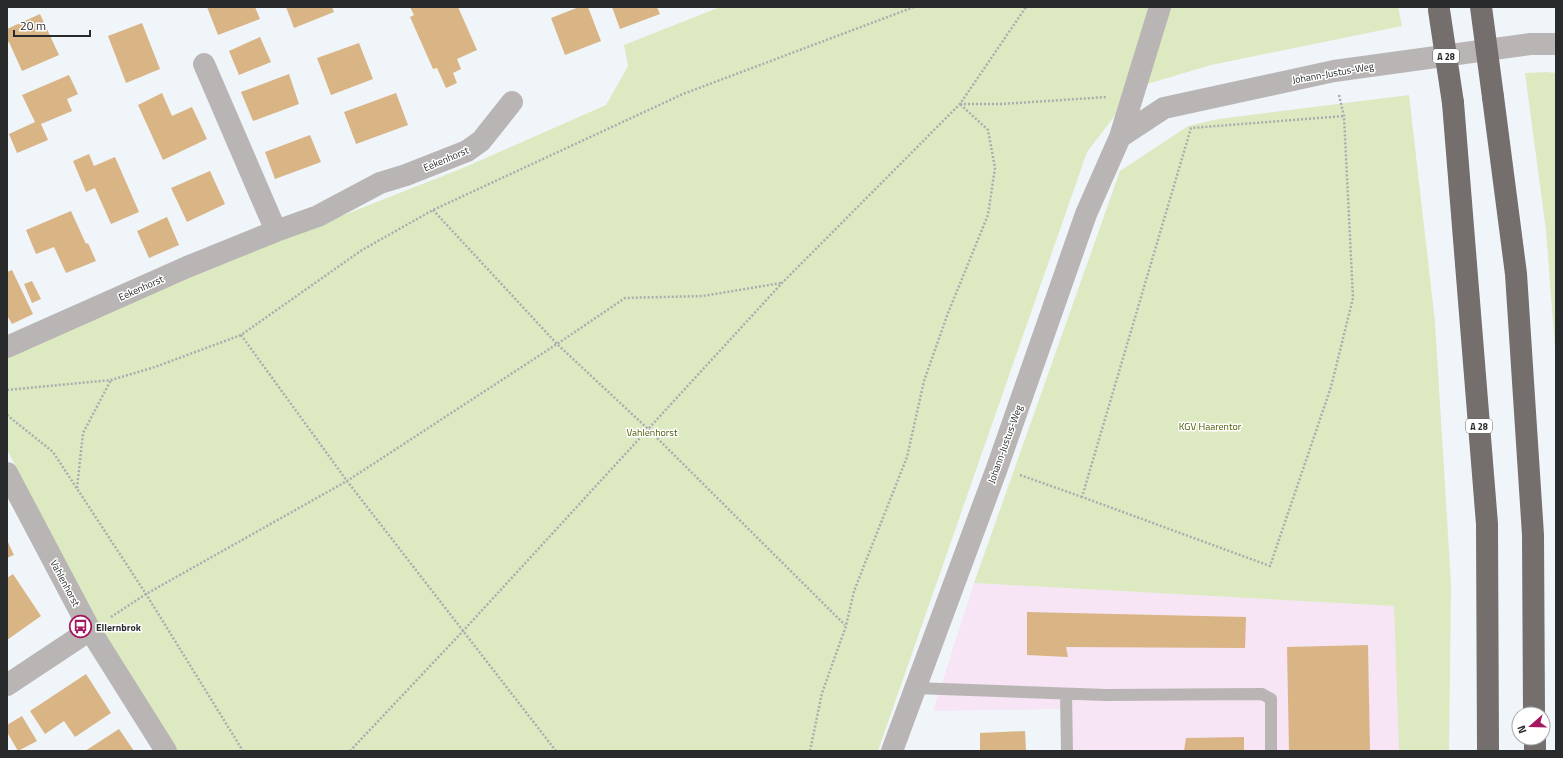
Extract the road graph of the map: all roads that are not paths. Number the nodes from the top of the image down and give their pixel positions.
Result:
1 (1160, 7) edge
2 (1481, 7) edge
3 (1439, 9) edge
4 (1556, 44) edge
5 (204, 64) dead end
6 (512, 102) dead end
7 (1120, 137) junction
8 (276, 231) junction
9 (7, 347) edge
10 (7, 473) edge
11 (90, 630) junction
12 (7, 685) edge
13 (915, 688) junction
14 (1066, 694) junction
15 (1534, 706) edge
16 (166, 751) edge
17 (892, 751) edge
18 (1067, 751) edge
19 (1271, 751) edge
20 (1488, 751) edge

1 - 7 street, Johann-Justus-Weg
2 - 15 highway, bridge
3 - 20 highway, A 28, bridge
4 - 7 street, Johann-Justus-Weg
5 - 8 street
6 - 8 street, Eekenhorst
7 - 13 street, Johann-Justus-Weg
8 - 9 street, Eekenhorst
10 - 11 street, Vahlenhorst
11 - 12 street
11 - 16 street, Vahlenhorst
13 - 14 lane
13 - 17 street, Johann-Justus-Weg
14 - 18 lane
14 - 19 lane

